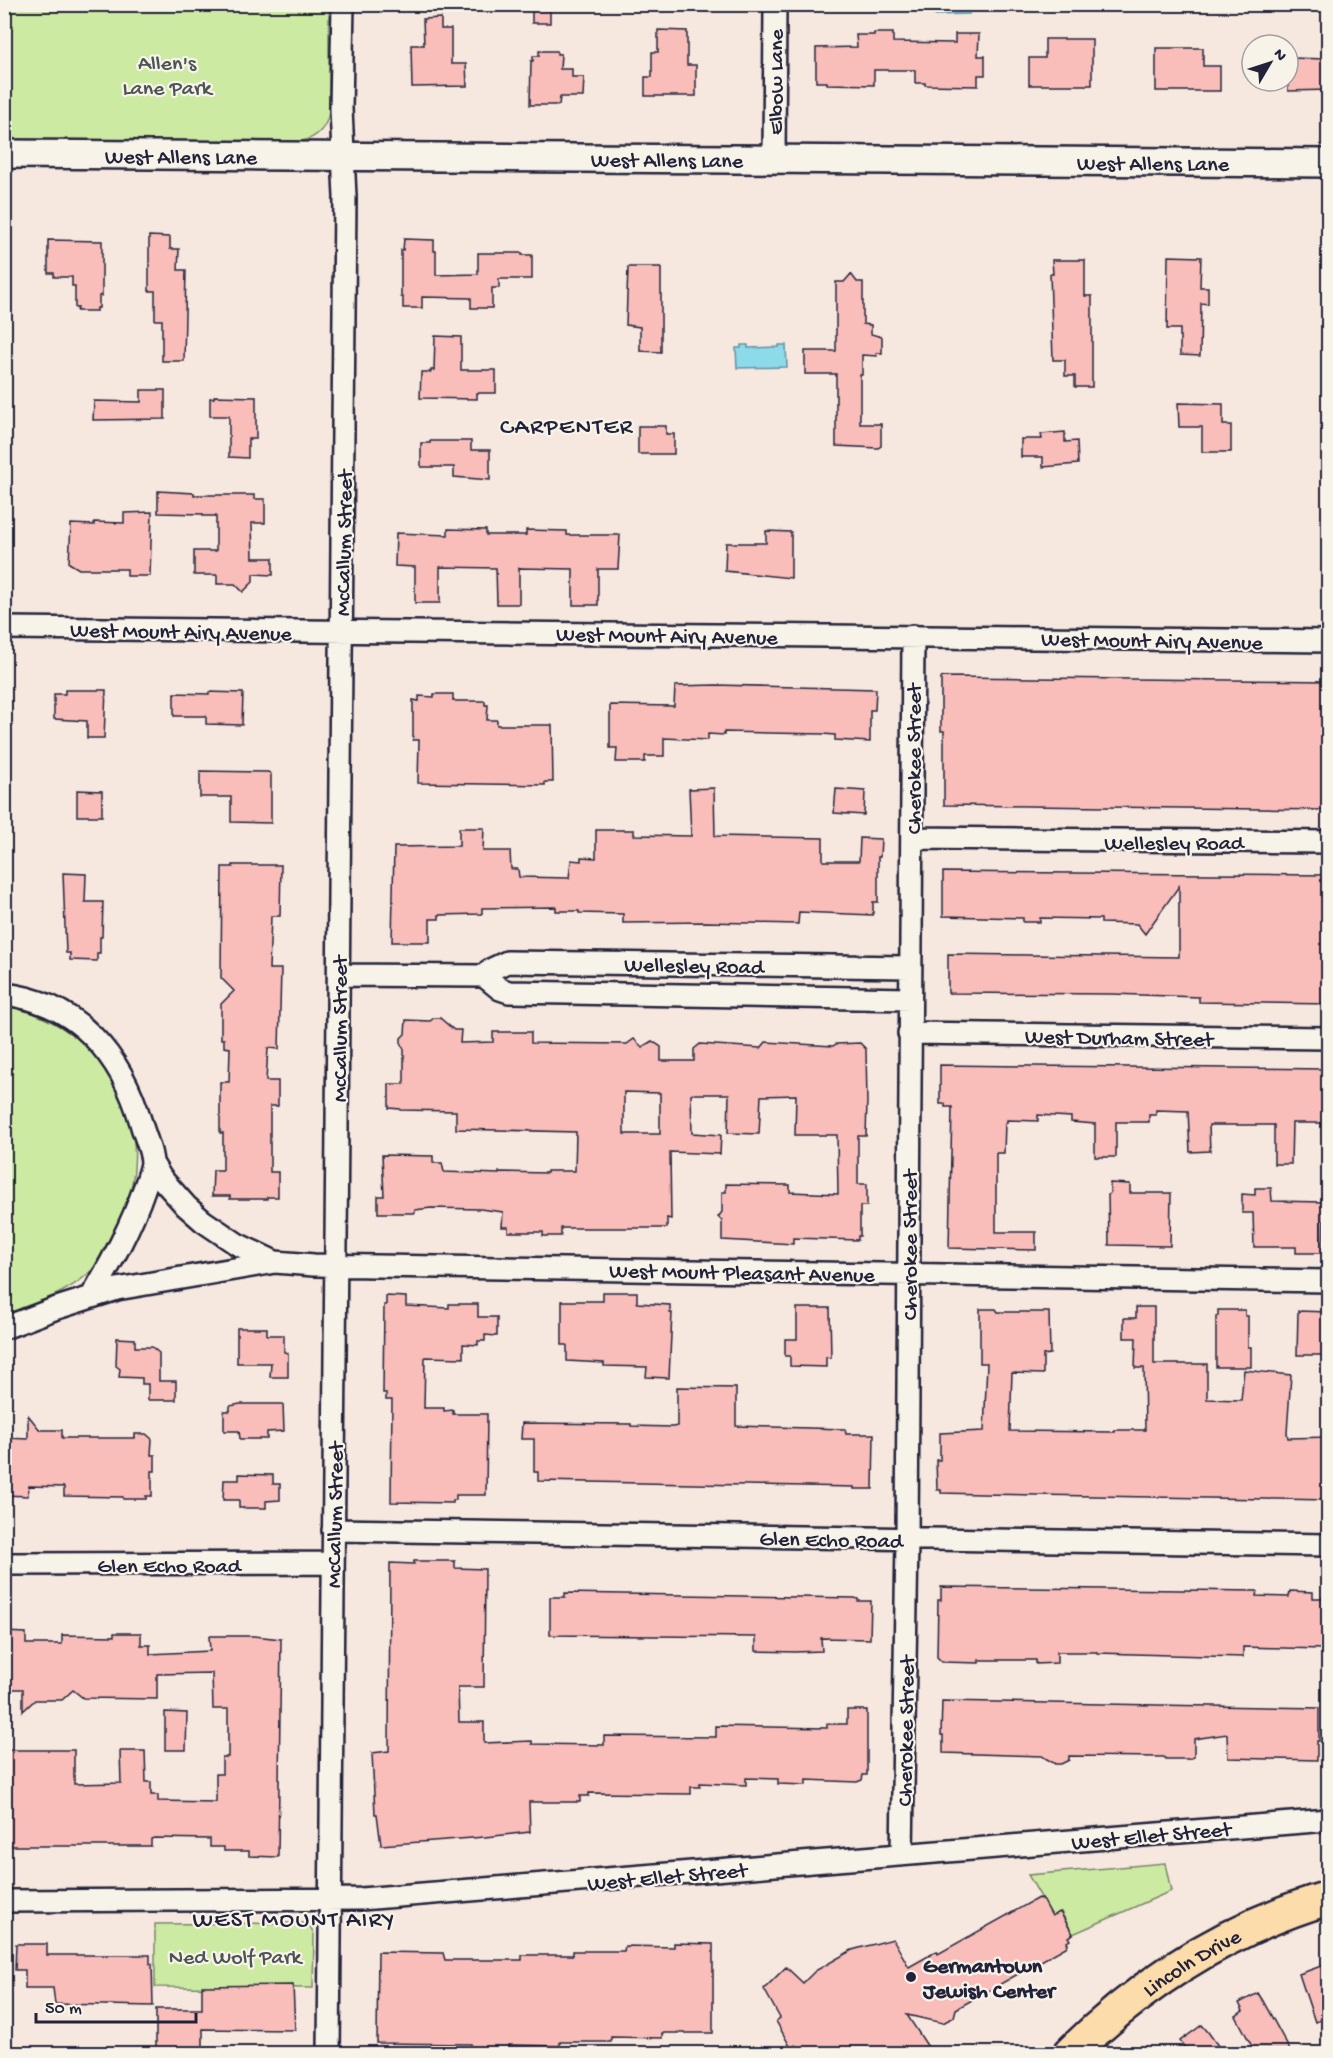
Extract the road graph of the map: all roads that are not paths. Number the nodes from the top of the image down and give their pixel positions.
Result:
1 (343, 4) edge
2 (775, 4) edge
3 (4, 154) edge
4 (343, 155) junction
5 (774, 159) junction
6 (1329, 163) edge
7 (4, 628) edge
8 (341, 632) junction
9 (913, 636) junction
10 (1329, 641) edge
11 (912, 838) junction
12 (1329, 842) edge
13 (910, 967) junction
14 (339, 975) junction
15 (484, 976) junction
16 (4, 994) edge
17 (910, 999) junction
18 (909, 1033) junction
19 (1329, 1038) edge
20 (152, 1163) junction
21 (275, 1262) junction
22 (336, 1265) junction
23 (907, 1274) junction
24 (1329, 1281) edge
25 (92, 1296) junction
26 (4, 1328) edge
27 (333, 1530) junction
28 (907, 1539) junction
29 (1329, 1545) edge
30 (333, 1563) junction
31 (4, 1564) edge
32 (1329, 1820) edge
33 (902, 1854) junction
34 (1329, 1898) edge
35 (4, 1901) edge
36 (330, 1901) junction
37 (329, 2054) edge
38 (1070, 2054) edge

1 - 4 street, McCallum Street
2 - 5 street, Elbow Lane
3 - 4 street, West Allens Lane
4 - 5 street, West Allens Lane
4 - 8 street, McCallum Street
5 - 6 street, West Allens Lane
7 - 8 street, West Mount Airy Avenue
8 - 9 street, West Mount Airy Avenue
8 - 14 street, McCallum Street
9 - 10 street, West Mount Airy Avenue
9 - 11 street, Cherokee Street
11 - 12 street, Wellesley Road
11 - 13 street, Cherokee Street
13 - 15 street, Wellesley Road
13 - 17 street, Cherokee Street
14 - 15 street, Wellesley Road
14 - 22 street, McCallum Street
15 - 17 street, Wellesley Road
16 - 20 street
17 - 18 street, Cherokee Street
18 - 19 street, West Durham Street
18 - 23 street, Cherokee Street
20 - 21 street
20 - 25 street
21 - 22 street, West Mount Pleasant Avenue
21 - 25 street
22 - 23 street, West Mount Pleasant Avenue
22 - 27 street, McCallum Street
23 - 24 street, West Mount Pleasant Avenue
23 - 28 street, Cherokee Street
25 - 26 street
27 - 28 street, Glen Echo Road
27 - 30 street, McCallum Street
28 - 29 street, Glen Echo Road
28 - 33 street, Cherokee Street
30 - 31 street, Glen Echo Road
30 - 36 street, McCallum Street
32 - 33 street, West Ellet Street
33 - 36 street, West Ellet Street
34 - 38 main road, Lincoln Drive
35 - 36 street, West Ellet Street
36 - 37 street, McCallum Street

